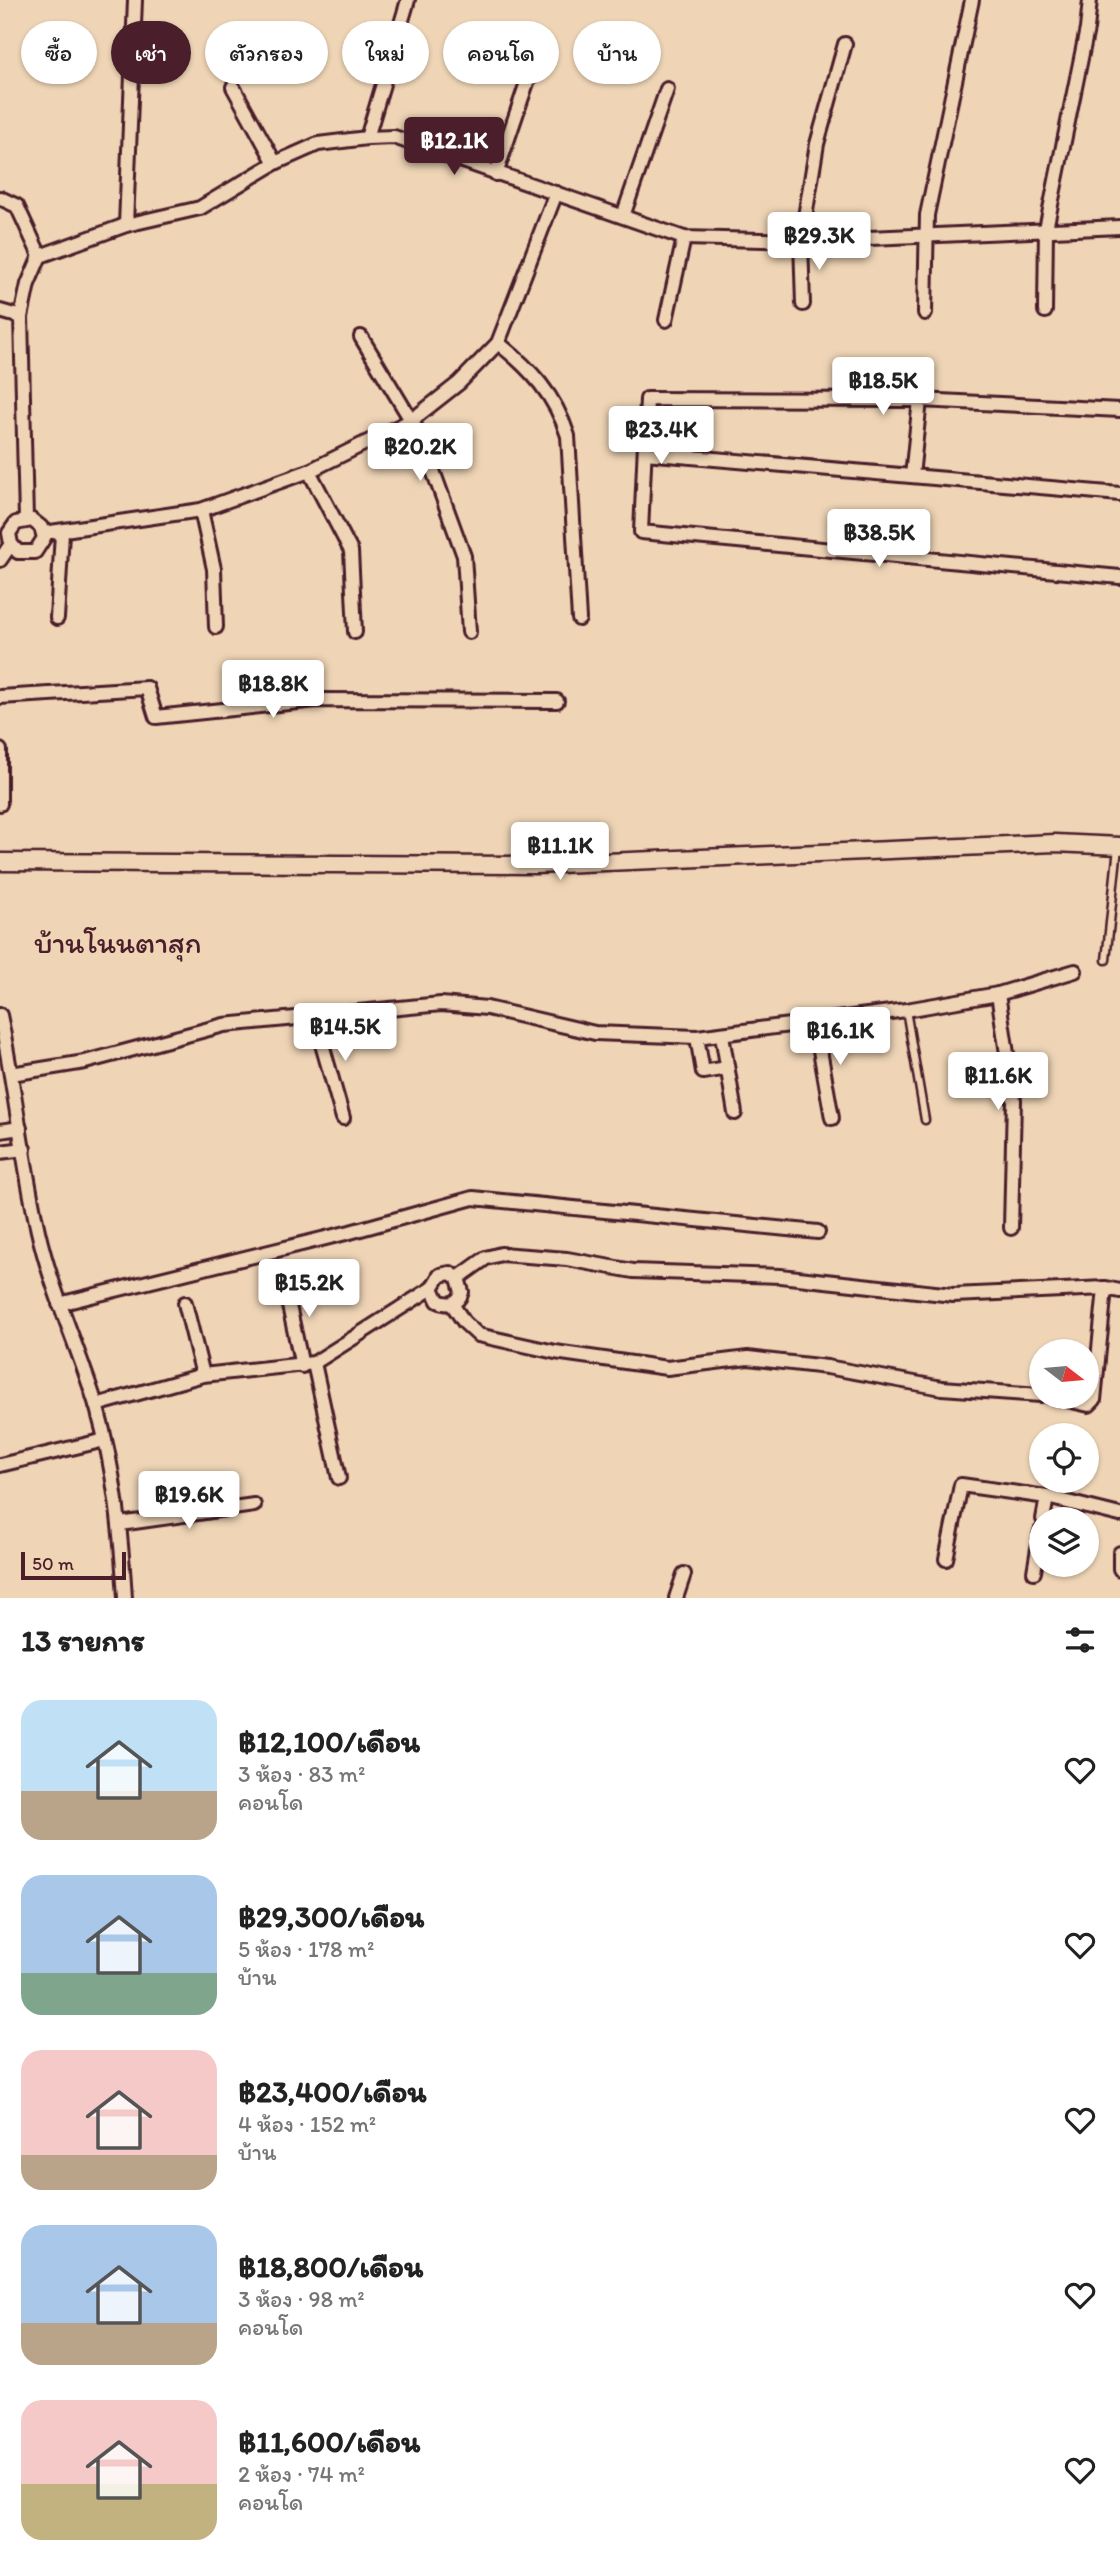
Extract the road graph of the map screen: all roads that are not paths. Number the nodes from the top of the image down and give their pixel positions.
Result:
1 (135, 0) edge
2 (408, 0) edge
3 (972, 0) edge
4 (1090, 0) edge
5 (845, 44) dead end
6 (526, 84) edge
7 (233, 87) dead end
8 (667, 89) dead end
9 (367, 138) junction
10 (275, 163) junction
11 (496, 174) junction
12 (556, 193) junction
13 (0, 198) edge
14 (623, 216) junction
15 (126, 225) junction
16 (1120, 227) edge
17 (1046, 229) junction
18 (926, 234) junction
19 (684, 238) junction
20 (801, 241) junction
21 (40, 256) junction
22 (803, 304) dead end
23 (0, 311) edge
24 (1045, 312) dead end
25 (925, 313) dead end
26 (21, 317) junction
27 (666, 320) dead end
28 (361, 337) dead end
29 (498, 343) junction
30 (920, 400) junction
31 (1120, 410) edge
32 (412, 420) junction
33 (645, 453) junction
34 (309, 471) junction
35 (912, 476) junction
36 (1120, 494) edge
37 (201, 510) junction
38 (26, 519) junction
39 (44, 533) junction
40 (62, 533) junction
41 (11, 544) junction
42 (0, 560) edge
43 (1120, 577) edge
44 (57, 618) dead end
45 (579, 618) dead end
46 (216, 627) dead end
47 (355, 632) dead end
48 (469, 632) dead end
49 (0, 697) edge
50 (557, 701) dead end
51 (0, 750) edge
52 (0, 804) edge
53 (1119, 846) edge
54 (0, 862) edge
55 (1106, 960) dead end
56 (1075, 971) dead end
57 (998, 994) junction
58 (906, 1010) junction
59 (0, 1015) edge
60 (314, 1016) junction
61 (815, 1022) junction
62 (722, 1035) junction
63 (2, 1037) edge
64 (697, 1037) junction
65 (727, 1068) junction
66 (11, 1074) junction
67 (735, 1113) dead end
68 (343, 1118) dead end
69 (832, 1118) dead end
70 (925, 1120) dead end
71 (20, 1128) junction
72 (0, 1131) edge
73 (24, 1149) junction
74 (0, 1152) edge
75 (1012, 1228) dead end
76 (818, 1231) dead end
77 (283, 1278) dead end
78 (458, 1278) junction
79 (432, 1288) junction
80 (1105, 1288) junction
81 (1120, 1291) edge
82 (185, 1303) dead end
83 (59, 1304) junction
84 (453, 1304) junction
85 (1099, 1349) edge
86 (308, 1364) junction
87 (203, 1375) junction
88 (1029, 1394) edge
89 (96, 1405) junction
90 (105, 1440) junction
91 (0, 1465) edge
92 (339, 1478) dead end
93 (1047, 1497) junction
94 (254, 1505) dead end
95 (1045, 1507) edge
96 (1120, 1515) edge
97 (120, 1524) junction
98 (1120, 1553) edge
99 (946, 1559) dead end
100 (1120, 1569) edge
101 (684, 1574) dead end
102 (125, 1598) edge
103 (676, 1598) edge

1 - 15 street
2 - 9 street
3 - 18 street
4 - 17 street
5 - 20 street
6 - 11 street
7 - 10 street
8 - 14 street
9 - 10 street
9 - 11 street
10 - 15 street
11 - 12 street
12 - 14 street
12 - 29 street
13 - 21 street
14 - 19 street
15 - 21 street
16 - 17 street
17 - 18 street
17 - 24 street
18 - 20 street
18 - 25 street
19 - 20 street
19 - 27 street
20 - 22 street
21 - 26 street
23 - 26 street
26 - 38 street
28 - 32 street
29 - 32 street
29 - 45 street
30 - 31 street
30 - 33 street
30 - 35 street
32 - 34 street
32 - 48 street
33 - 35 street
33 - 43 street
34 - 37 street
34 - 47 street
35 - 36 street
37 - 40 street
37 - 46 street
38 - 39 street
38 - 41 street
39 - 40 street
39 - 41 street
40 - 44 street
41 - 42 street
49 - 50 street
51 - 52 street
53 - 54 street
53 - 55 lane
56 - 57 street
57 - 58 street
57 - 75 street
58 - 61 street
58 - 70 lane
59 - 63 street
60 - 64 street
60 - 66 street
60 - 68 street
61 - 62 street
61 - 69 street
62 - 64 street
62 - 65 street
63 - 66 street
64 - 65 street
65 - 67 street
66 - 71 street
71 - 72 street
71 - 73 street
73 - 74 street
73 - 83 street
76 - 83 street
77 - 86 street
78 - 79 street
78 - 80 street
78 - 84 street
79 - 84 street
79 - 86 street
80 - 81 street
80 - 85 street
82 - 87 street
83 - 89 street
84 - 88 street
86 - 87 street
86 - 92 street
87 - 89 street
89 - 90 street
90 - 91 street
90 - 97 street
93 - 95 street
93 - 96 street
93 - 99 street
94 - 97 street
97 - 102 street
98 - 100 street
101 - 103 street

